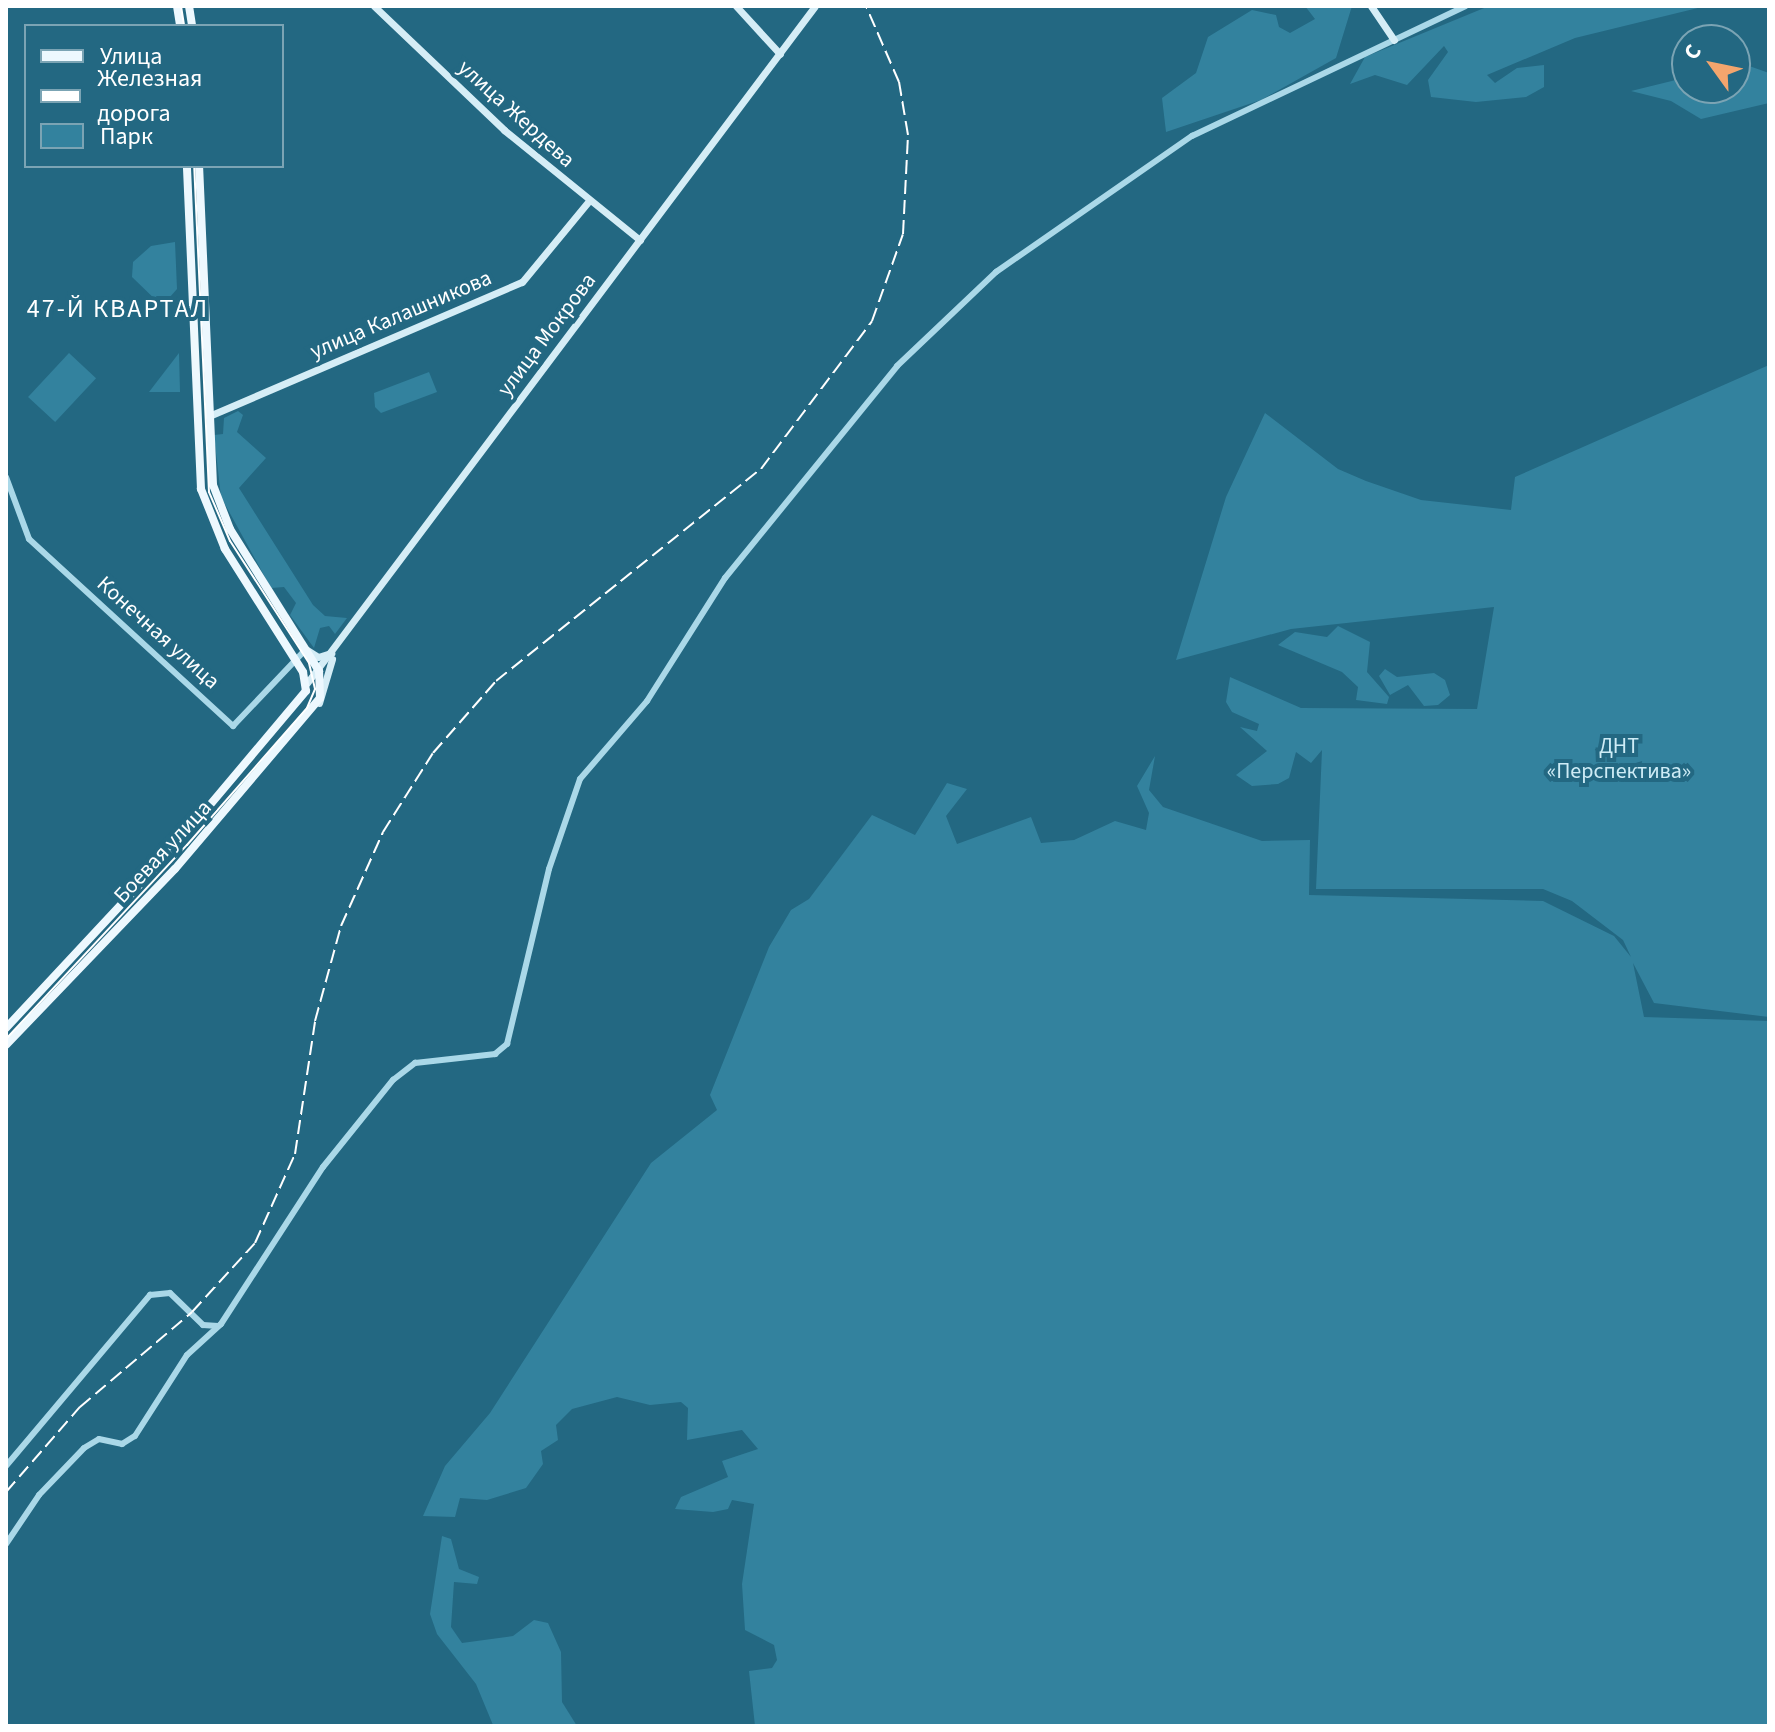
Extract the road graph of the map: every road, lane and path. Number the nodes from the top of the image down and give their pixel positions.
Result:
1 (374, 6) edge
2 (736, 6) edge
3 (815, 6) edge
4 (1371, 6) edge
5 (1466, 6) edge
6 (1394, 40) junction
7 (780, 54) junction
8 (187, 168) edge
9 (199, 168) edge
10 (588, 202) junction
11 (640, 240) junction
12 (209, 416) junction
13 (196, 419) junction
14 (6, 477) edge
15 (306, 649) junction
16 (336, 649) junction
17 (296, 659) junction
18 (319, 671) junction
19 (306, 687) junction
20 (315, 708) junction
21 (93, 935) junction
22 (101, 944) junction
23 (6, 1028) edge
24 (6, 1045) edge
25 (221, 1324) junction
26 (203, 1325) junction
27 (207, 1342) junction
28 (6, 1466) edge
29 (6, 1544) edge

1 - 10 main road, улица Жердева
2 - 7 main road
3 - 7 main road, улица Мокрова
4 - 6 main road
5 - 6 street
6 - 25 street
7 - 11 main road, улица Мокрова
8 - 13 main road
9 - 12 main road
10 - 11 main road, улица Жердева
10 - 12 main road, улица Калашникова
11 - 16 main road, улица Мокрова
12 - 13 street, улица Калашникова
12 - 15 main road
13 - 17 main road
14 - 17 street, Конечная улица
15 - 16 main road
15 - 17 street, Конечная улица
15 - 18 main road
16 - 18 main road, улица Мокрова
16 - 20 main road
17 - 19 main road
18 - 19 main road, улица Мокрова
18 - 20 main road
19 - 21 main road, Боевая улица
20 - 22 main road, Боевая улица
21 - 22 main road
21 - 23 main road, Боевая улица
22 - 24 main road, Боевая улица
25 - 26 street
25 - 27 street
26 - 27 street
26 - 28 street
27 - 29 street

